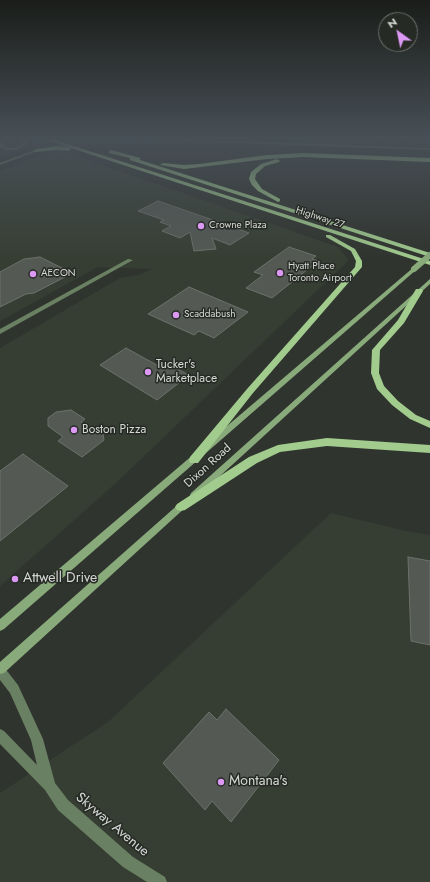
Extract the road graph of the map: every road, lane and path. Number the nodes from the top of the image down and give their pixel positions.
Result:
1 (170, 179) edge
2 (196, 179) edge
3 (252, 179) edge
4 (279, 215) junction
5 (329, 222) junction
6 (430, 255) edge
7 (130, 260) dead end
8 (430, 263) edge
9 (430, 281) edge
10 (419, 290) junction
11 (0, 332) edge
12 (430, 425) edge
13 (430, 449) edge
14 (194, 460) junction
15 (181, 507) junction
16 (0, 626) edge
17 (0, 670) edge
18 (0, 736) edge
19 (49, 786) junction
20 (160, 882) edge

1 - 4 main road, Highway 27
2 - 5 main road, Highway 27
3 - 5 main road
4 - 8 main road, Highway 27
4 - 14 main road
5 - 6 main road, Highway 27
6 - 14 main road, Dixon Road, bridge
7 - 11 street
9 - 10 main road, Dixon Road
10 - 12 main road
10 - 15 main road, Dixon Road
13 - 15 main road
14 - 16 main road, Dixon Road
15 - 17 main road, Dixon Road
17 - 19 street, Skyway Avenue
18 - 19 street, Skyway Avenue
19 - 20 street, Skyway Avenue

